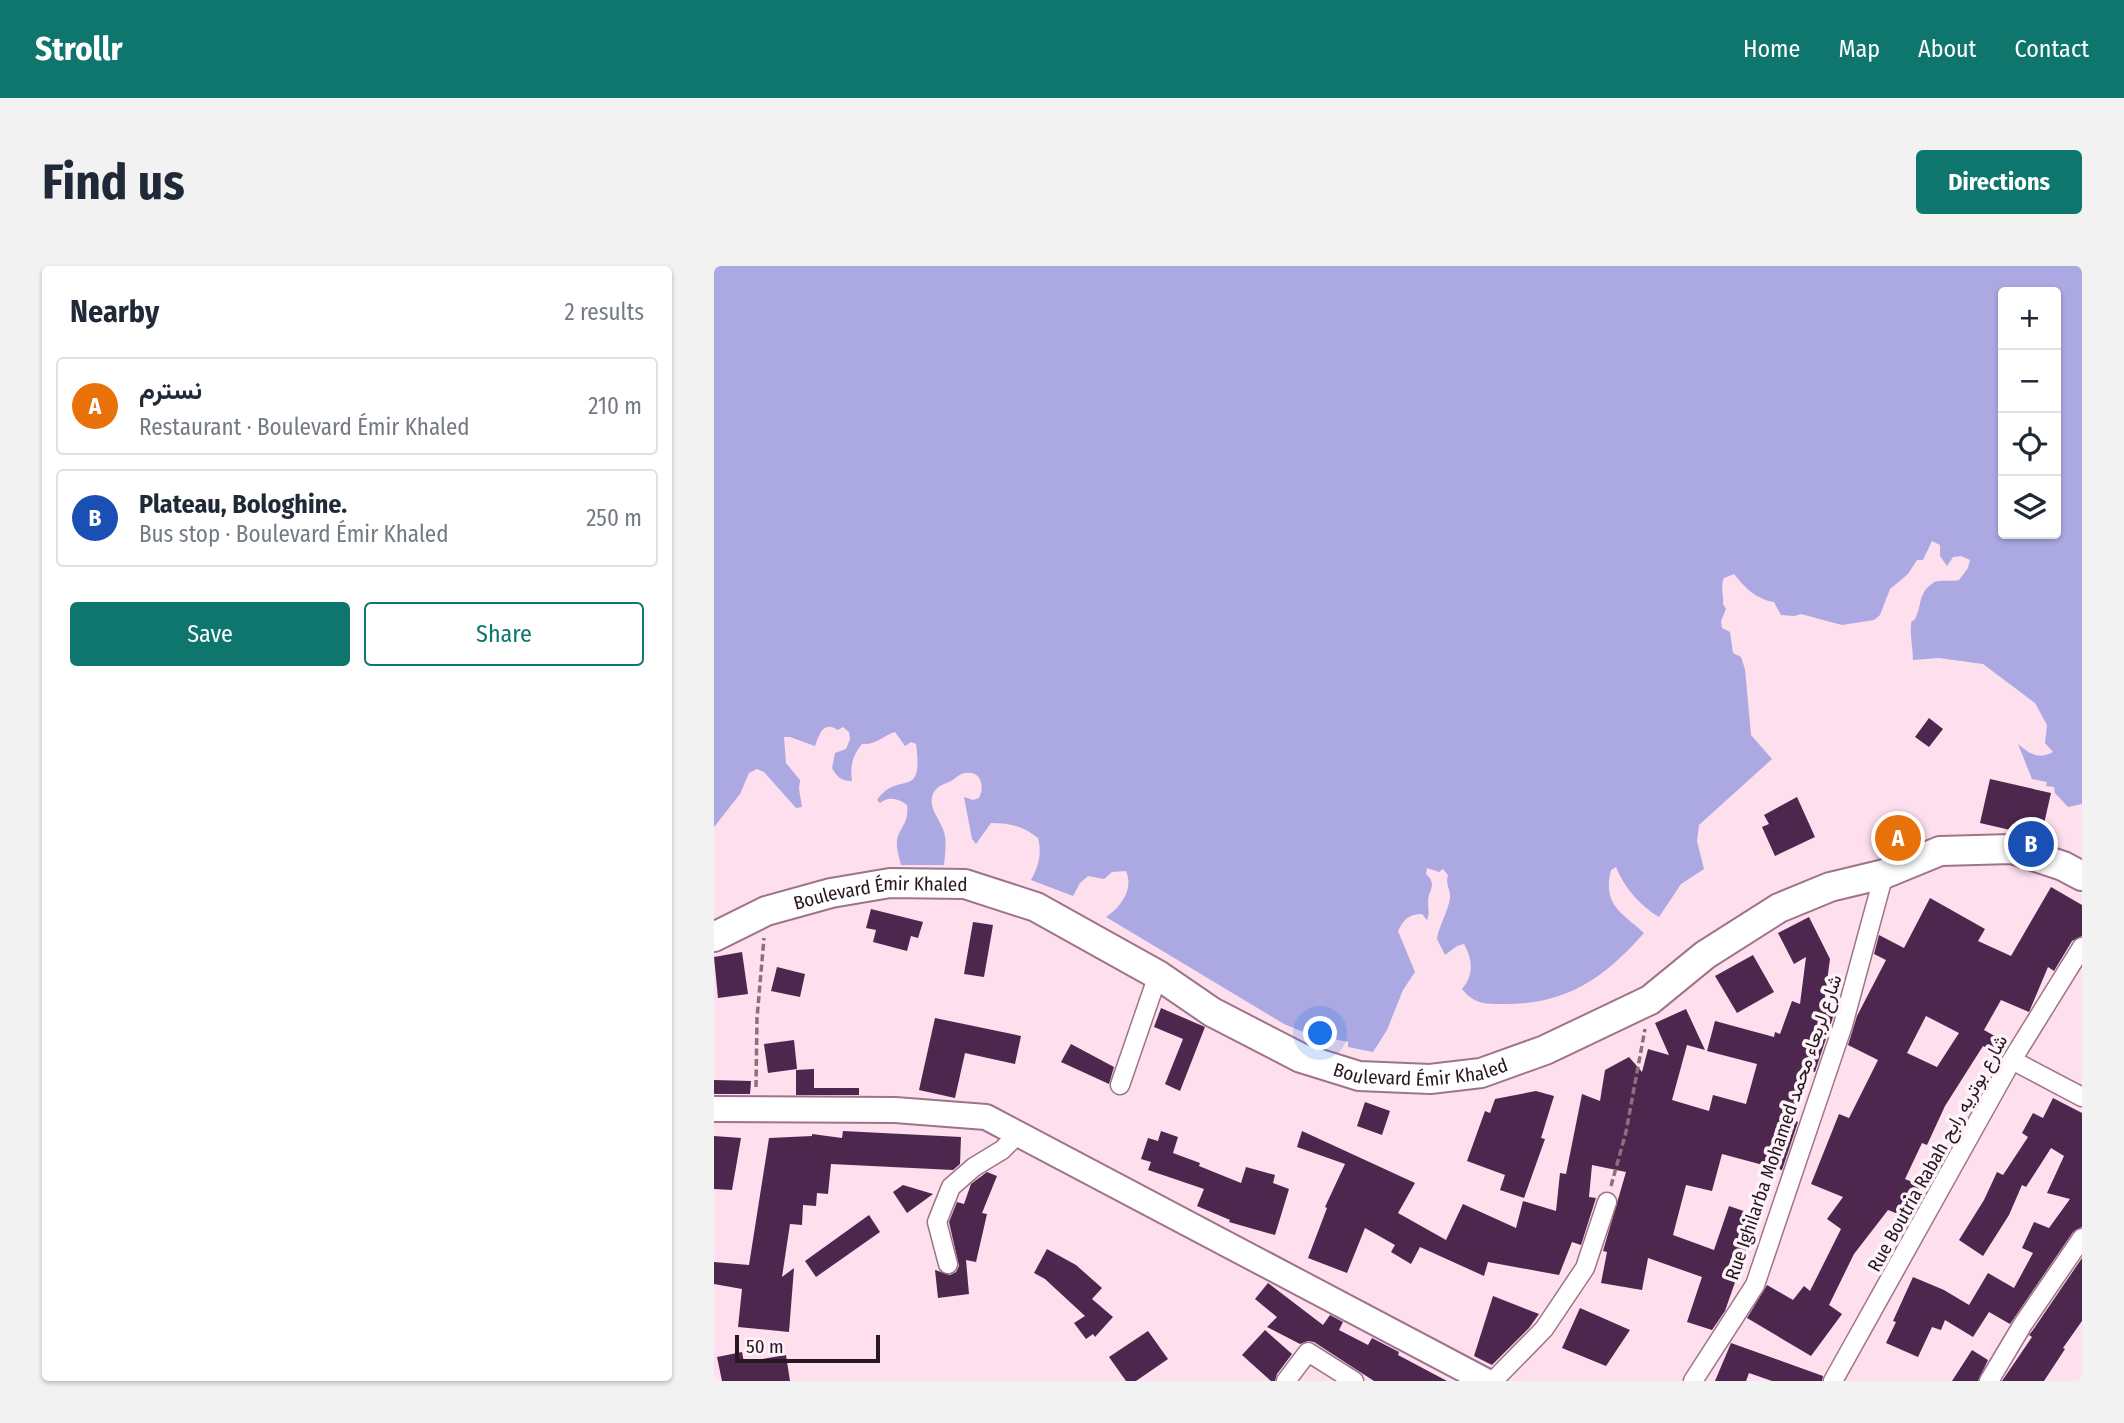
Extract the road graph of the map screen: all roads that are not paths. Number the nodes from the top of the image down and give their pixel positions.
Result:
1 (1884, 874) junction
2 (2082, 876) edge
3 (714, 937) edge
4 (2082, 947) edge
5 (1158, 975) junction
6 (2012, 1060) junction
7 (1120, 1084) dead end
8 (2082, 1097) edge
9 (714, 1109) edge
10 (1017, 1135) junction
11 (1607, 1202) road end
12 (2082, 1237) edge
13 (948, 1264) dead end
14 (1286, 1381) edge
15 (1354, 1381) edge
16 (1486, 1381) edge
17 (1493, 1381) edge
18 (1693, 1381) edge
19 (1833, 1381) edge
20 (1989, 1381) edge

1 - 2 main road, Boulevard Émir Khaled
1 - 5 main road, Boulevard Émir Khaled
1 - 18 street, Rue Ighilarba Mohamed شارع لربعاء محمد
3 - 5 main road, Boulevard Émir Khaled
4 - 6 street, Rue Boutria Rabah شارع بوتريه رابح
5 - 7 street
6 - 8 street
6 - 19 street, Rue Boutria Rabah شارع بوتريه رابح
9 - 10 main road
10 - 13 street
10 - 16 main road
11 - 17 street
12 - 20 street
14 - 15 street

